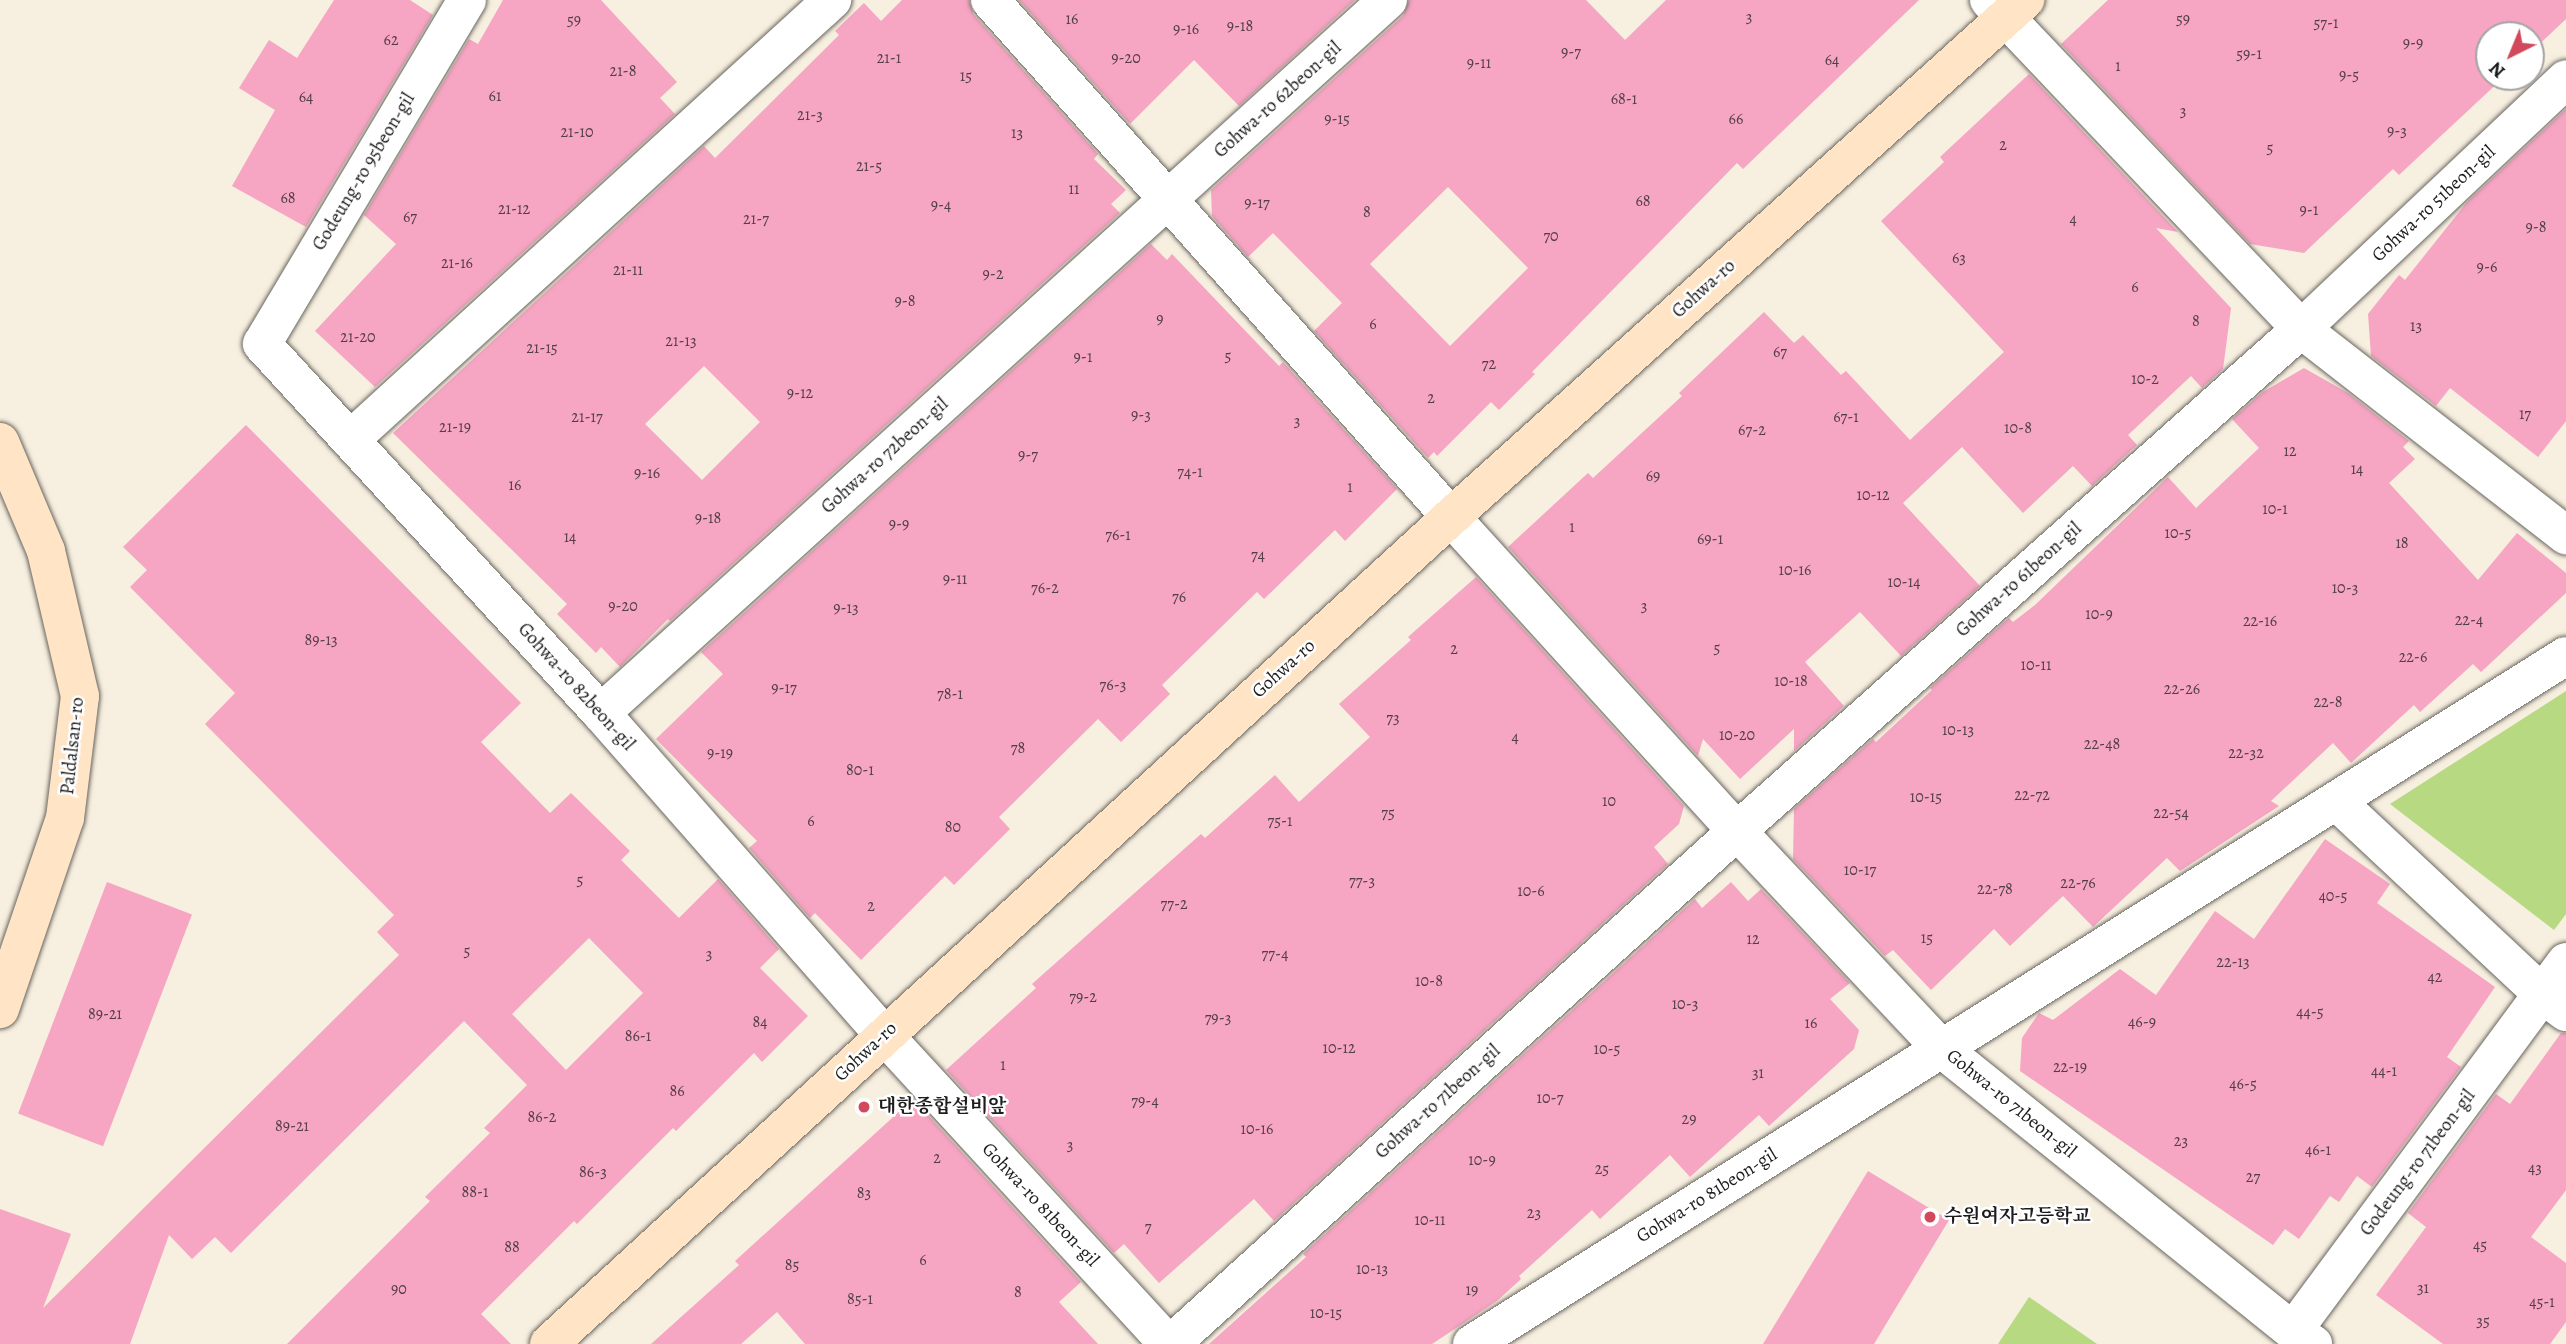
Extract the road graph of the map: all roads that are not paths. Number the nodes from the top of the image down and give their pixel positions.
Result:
1 (467, 0) edge
2 (832, 0) edge
3 (990, 0) edge
4 (1388, 0) edge
5 (2006, 6) edge
6 (2566, 79) edge
7 (1169, 199) junction
8 (2301, 328) junction
9 (262, 344) joint
10 (350, 440) junction
11 (0, 442) edge
12 (1451, 517) junction
13 (2566, 535) edge
14 (2566, 656) edge
15 (601, 713) junction
16 (2336, 801) junction
17 (1737, 831) junction
18 (2566, 962) edge
19 (2554, 1003) edge
20 (0, 1009) edge
21 (884, 1035) junction
22 (1942, 1049) junction
23 (2303, 1338) edge
24 (549, 1344) edge
25 (1170, 1344) edge
26 (1472, 1344) edge

1 - 9 street, Godeung-ro 95beon-gil
2 - 10 street
3 - 7 street
4 - 7 street, Gohwa-ro 62beon-gil
5 - 8 street
5 - 12 street, Gohwa-ro
6 - 8 street, Gohwa-ro 51beon-gil
7 - 12 street
7 - 15 street, Gohwa-ro 72beon-gil
8 - 13 street
8 - 17 street, Gohwa-ro 61beon-gil
9 - 10 street, Gohwa-ro 82beon-gil
10 - 15 street, Gohwa-ro 82beon-gil
11 - 20 street, Paldalsan-ro
12 - 17 street, Gohwa-ro 71beon-gil
12 - 21 street, Gohwa-ro
14 - 16 street
15 - 21 street, Gohwa-ro 82beon-gil
16 - 19 street
16 - 22 street
17 - 22 street, Gohwa-ro 71beon-gil
17 - 25 street, Gohwa-ro 71beon-gil
18 - 19 street, Godeung-ro 71beon-gil
19 - 23 street, Godeung-ro 71beon-gil
21 - 24 street, Gohwa-ro
21 - 25 street, Gohwa-ro 81beon-gil
22 - 23 street, Gohwa-ro 71beon-gil
22 - 26 street, Gohwa-ro 81beon-gil

